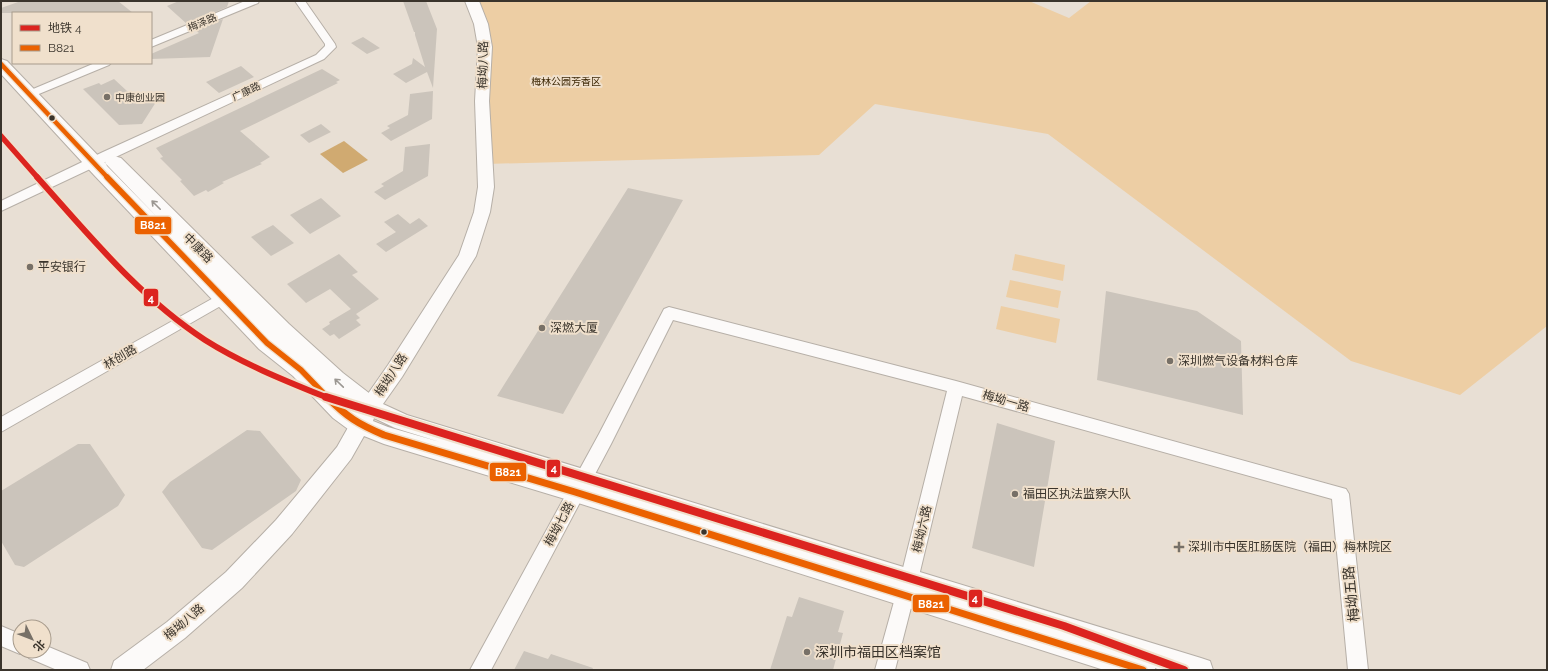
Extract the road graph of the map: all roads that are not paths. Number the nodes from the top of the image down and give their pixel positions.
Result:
1 (254, 1) edge
2 (300, 1) edge
3 (472, 1) edge
4 (152, 44) edge
5 (13, 64) edge
6 (103, 64) edge
7 (36, 92) junction
8 (100, 158) junction
9 (1, 206) edge
10 (231, 293) junction
11 (669, 313) joint
12 (956, 387) junction
13 (365, 416) junction
14 (1, 425) edge
15 (579, 485) junction
16 (1340, 494) joint
17 (907, 588) junction
18 (1, 636) edge
19 (12, 641) edge
20 (52, 658) edge
21 (80, 670) edge
22 (123, 670) edge
23 (480, 670) edge
24 (885, 670) edge
25 (1143, 670) edge
26 (1201, 670) edge
27 (1358, 670) edge

1 - 4 street, 梅泽路
2 - 8 street, 广康路
3 - 13 street, 梅坳八路
5 - 7 main road, 中康路
6 - 7 street
7 - 8 main road, 中康路
8 - 9 street
8 - 10 main road, 中康路
10 - 13 main road, 中康路
10 - 14 street, 林创路
11 - 12 street, 梅坳一路
11 - 15 street, 梅坳七路
12 - 16 street, 梅坳一路
12 - 17 street, 梅坳六路
13 - 15 street
13 - 22 street, 梅坳八路
15 - 17 street
15 - 23 street, 梅坳七路
16 - 27 street, 梅坳五路
17 - 24 street, 梅坳六路
17 - 25 street
17 - 26 street
18 - 19 street
20 - 21 street

